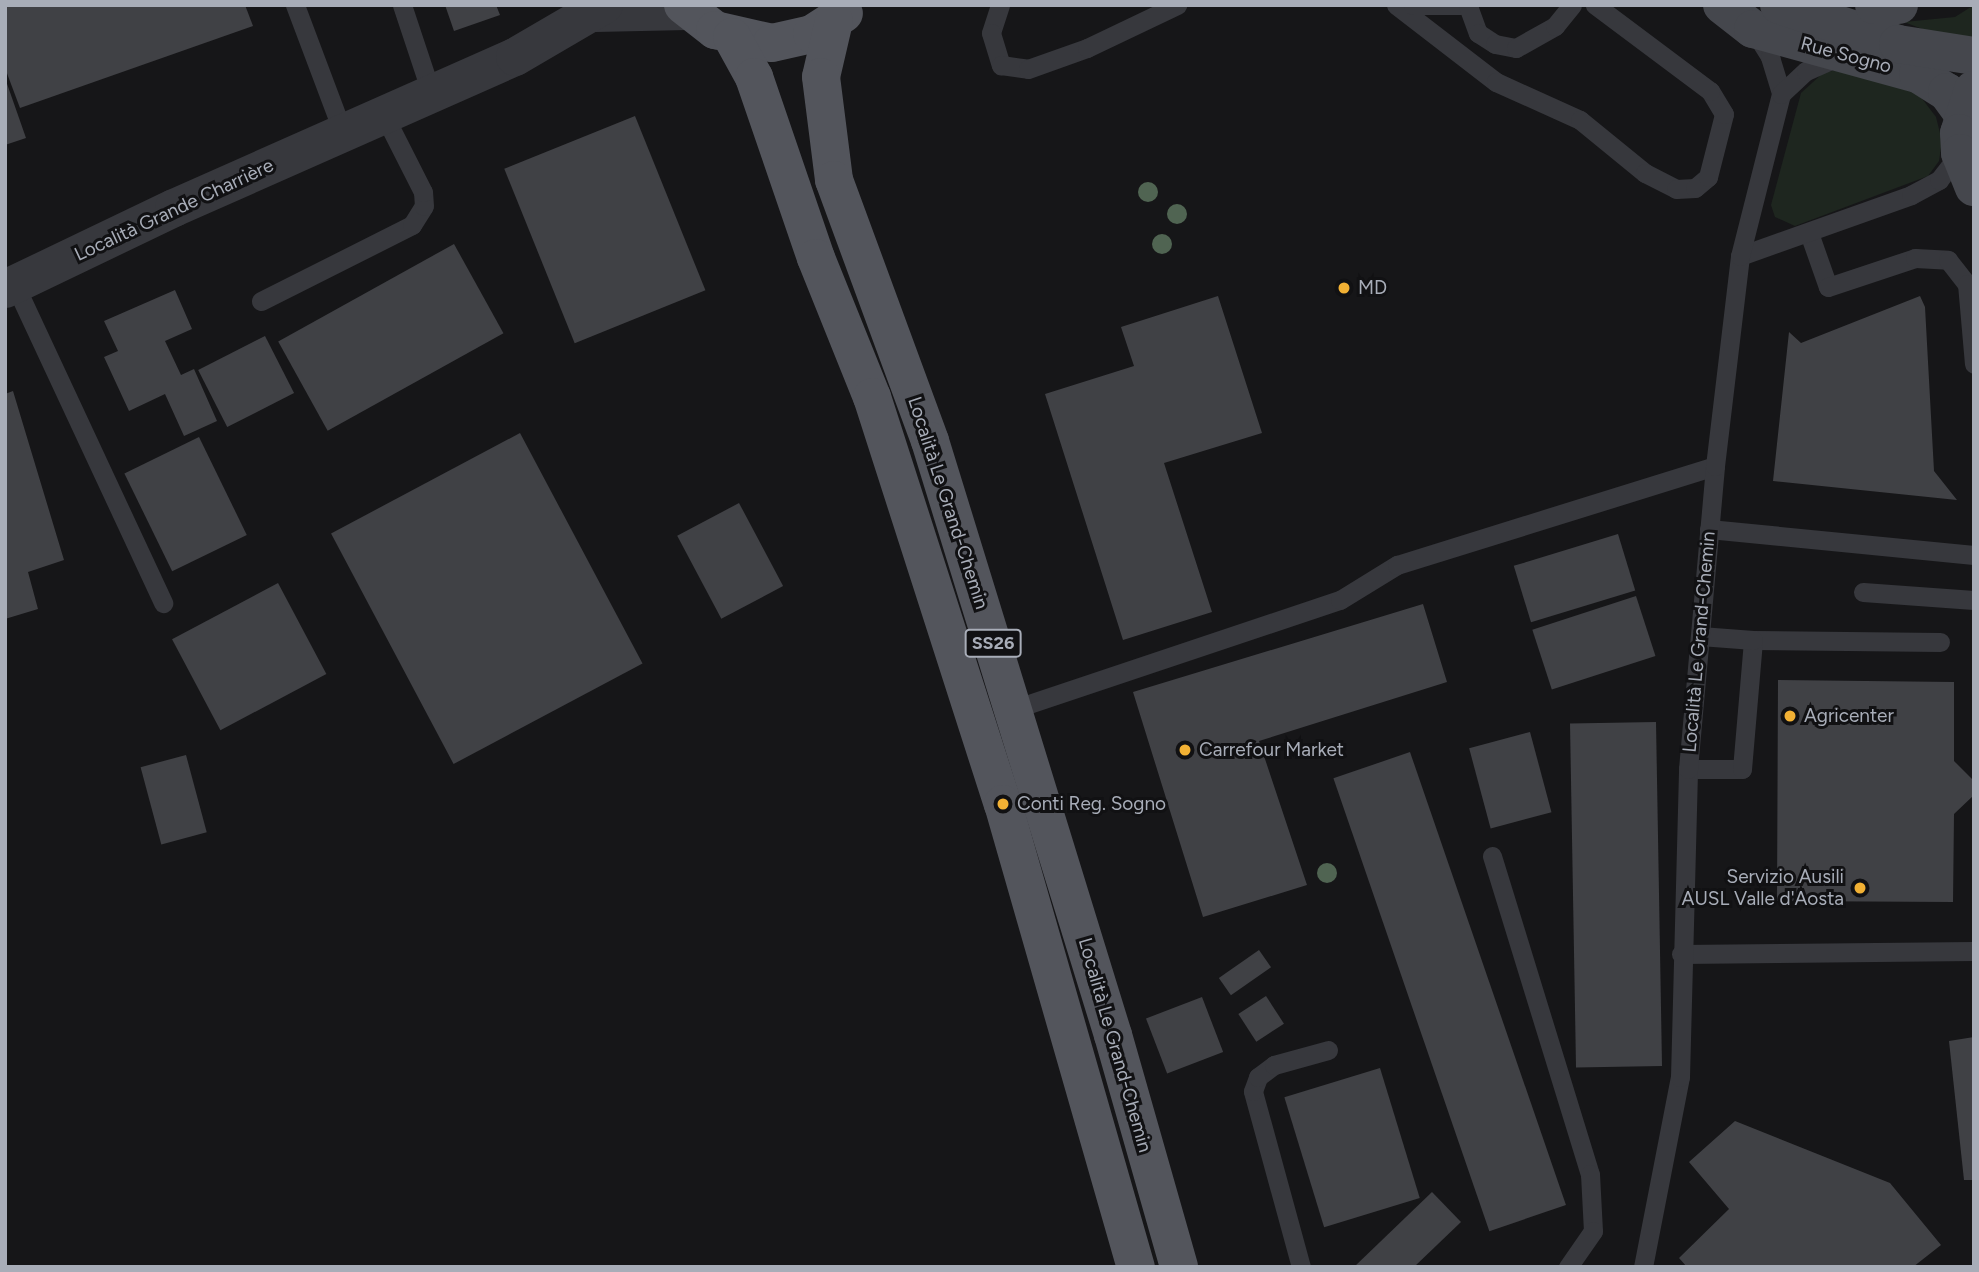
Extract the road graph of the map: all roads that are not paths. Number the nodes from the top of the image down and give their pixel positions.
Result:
1 (295, 5) edge
2 (402, 5) edge
3 (1000, 5) edge
4 (1177, 5) edge
5 (1396, 5) edge
6 (1413, 5) edge
7 (1572, 5) edge
8 (1595, 5) edge
9 (1722, 5) edge
10 (1874, 5) edge
11 (1899, 5) edge
12 (1469, 6) edge
13 (685, 8) edge
14 (600, 9) edge
15 (843, 13) edge
16 (1766, 17) edge
17 (732, 37) junction
18 (1842, 55) junction
19 (1974, 56) edge
20 (1781, 94) junction
21 (432, 95) junction
22 (1968, 101) edge
23 (384, 116) junction
24 (343, 133) junction
25 (1960, 153) junction
26 (1974, 187) edge
27 (1809, 233) junction
28 (1740, 256) junction
29 (10, 287) edge
30 (261, 301) dead end
31 (1974, 364) edge
32 (1715, 466) junction
33 (1709, 529) junction
34 (1974, 555) edge
35 (1863, 592) dead end
36 (1974, 600) edge
37 (163, 603) dead end
38 (1700, 636) junction
39 (1753, 640) junction
40 (1940, 642) dead end
41 (1014, 709) junction
42 (1688, 769) junction
43 (1492, 856) dead end
44 (1974, 951) edge
45 (1681, 954) junction
46 (1328, 1050) dead end
47 (1136, 1267) edge
48 (1179, 1267) edge
49 (1301, 1267) edge
50 (1568, 1267) edge
51 (1643, 1267) edge

1 - 24 lane
2 - 21 lane
3 - 4 lane
5 - 8 lane
6 - 12 lane
7 - 12 lane
9 - 16 street, Rue Sogno
10 - 11 street
13 - 14 street, Località Grande Charrière
13 - 17 main road, Località Le Grand-Chemin
14 - 21 street, Località Grande Charrière
15 - 17 main road, Località Le Grand-Chemin
15 - 41 main road, Località Le Grand-Chemin / SS26
16 - 18 street, Rue Sogno
16 - 19 street, Rue Sogno
16 - 20 lane
17 - 47 main road, Località Le Grand-Chemin / SS26
18 - 20 lane
18 - 22 street, Rue Sogno
20 - 28 lane, Località Le Grand-Chemin
21 - 23 street, Località Grande Charrière
22 - 25 street
23 - 24 street, Località Grande Charrière
23 - 30 lane
24 - 29 street, Località Grande Charrière
25 - 26 street
25 - 27 lane
27 - 28 lane
27 - 31 lane
28 - 32 lane, Località Le Grand-Chemin
29 - 37 lane
32 - 33 lane, Località Le Grand-Chemin
32 - 41 lane
33 - 34 lane
33 - 38 lane, Località Le Grand-Chemin
35 - 36 lane
38 - 39 lane
38 - 42 lane, Località Le Grand-Chemin
39 - 40 lane
39 - 42 lane
41 - 48 main road, Località Le Grand-Chemin / SS26
42 - 45 lane, Località Le Grand-Chemin
43 - 50 lane
44 - 45 lane
45 - 51 lane, Località Le Grand-Chemin
46 - 49 lane

